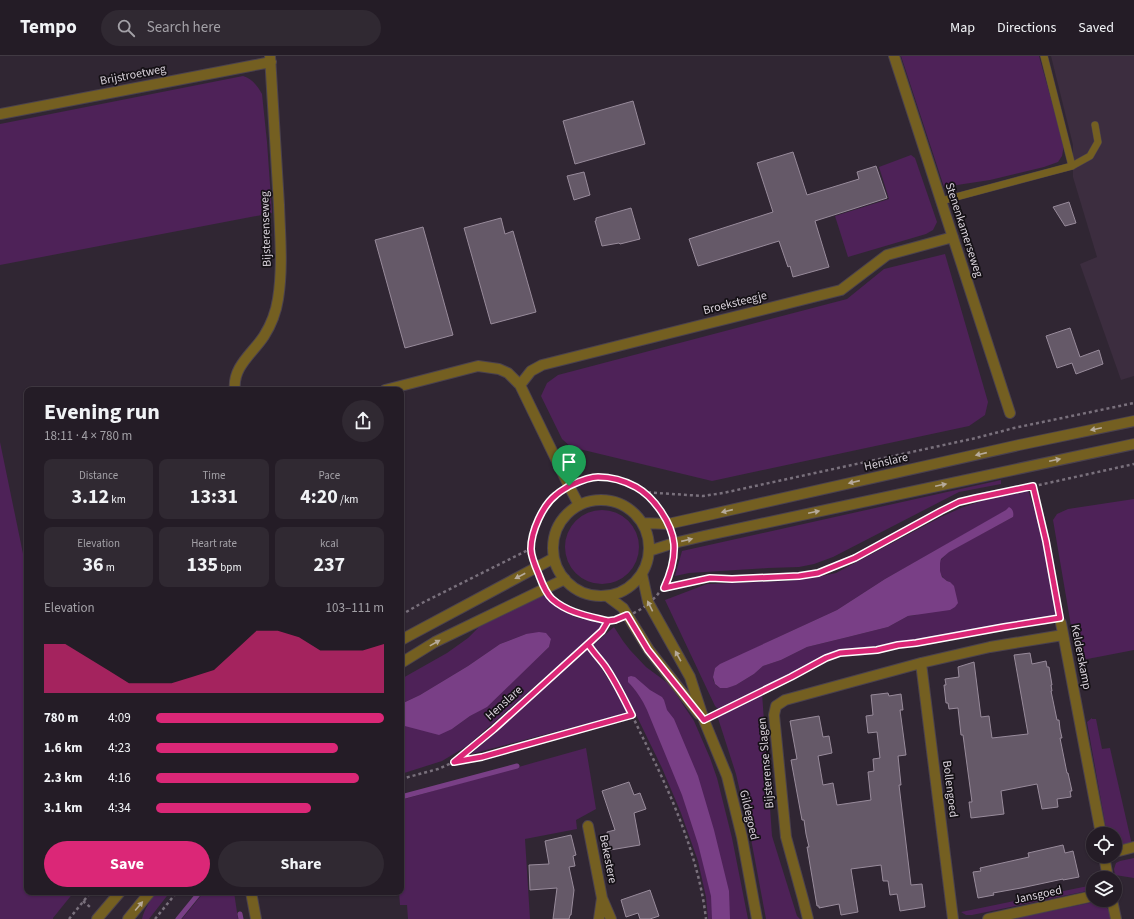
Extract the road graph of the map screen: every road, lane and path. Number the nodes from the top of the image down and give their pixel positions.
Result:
1 (894, 56) edge
2 (1044, 56) edge
3 (270, 59) edge
4 (0, 114) edge
5 (1095, 125) dead end
6 (1072, 166) junction
7 (941, 201) junction
8 (954, 237) junction
9 (520, 385) junction
10 (234, 387) edge
11 (397, 387) edge
12 (1134, 403) edge
13 (1010, 413) dead end
14 (1134, 421) edge
15 (1134, 444) edge
16 (1134, 464) edge
17 (569, 486) junction
18 (1033, 486) junction
19 (642, 492) junction
20 (579, 505) junction
21 (643, 524) junction
22 (668, 524) junction
23 (674, 543) junction
24 (530, 549) junction
25 (649, 551) junction
26 (554, 558) junction
27 (536, 568) junction
28 (642, 574) junction
29 (565, 579) junction
30 (664, 588) junction
31 (544, 589) junction
32 (607, 596) junction
33 (648, 602) junction
34 (404, 613) edge
35 (627, 615) junction
36 (608, 621) junction
37 (1060, 621) junction
38 (1063, 635) junction
39 (404, 638) edge
40 (588, 644) junction
41 (404, 661) edge
42 (921, 663) junction
43 (632, 715) junction
44 (704, 720) junction
45 (454, 762) junction
46 (404, 778) edge
47 (588, 826) dead end
48 (1100, 827) edge
49 (1134, 847) edge
50 (1122, 850) edge
51 (89, 895) edge
52 (118, 895) edge
53 (148, 895) edge
54 (175, 895) edge
55 (252, 895) edge
56 (602, 898) junction
57 (1086, 898) edge
58 (1113, 907) edge
59 (100, 918) edge
60 (69, 919) edge
61 (128, 919) edge
62 (155, 919) edge
63 (256, 919) edge
64 (599, 919) edge
65 (611, 919) edge
66 (706, 919) edge
67 (757, 919) edge
68 (808, 919) edge
69 (953, 919) edge
70 (988, 919) edge
71 (1116, 919) edge

1 - 7 street, Stenenkamerseweg
2 - 6 lane
3 - 4 street, Brijstroetweg
3 - 10 street, Bijsterenseweg
5 - 6 lane
6 - 7 lane
7 - 8 street, Stenenkamerseweg
8 - 9 street, Broeksteegje
8 - 13 street, Stenenkamerseweg
9 - 11 street
9 - 17 street
12 - 19 path, Henslare
14 -> 22 street, Henslare
23 -> 15 street
16 - 18 path
17 - 19 path
17 - 20 street
17 - 24 path
18 - 30 path
18 - 37 path, Kelderskamp
19 - 22 path
20 - 21 street
20 - 26 street
21 - 22 street, Henslare
21 - 25 street
22 - 23 path
23 - 25 street
23 - 30 path
24 - 27 path
24 - 34 path
25 - 28 street
26 - 27 street
26 - 29 street
27 - 31 path
27 -> 39 street
28 - 32 street
28 - 33 street, Gildegoed
29 - 31 street
29 - 32 street
30 - 33 path
31 - 36 path
41 -> 31 street
32 - 35 street, Gildegoed
33 - 35 path
44 -> 33 street, Gildegoed
35 - 36 path
35 - 44 street, Gildegoed
36 - 40 path, Henslare
37 - 38 street, Kelderskamp
37 - 44 path
38 - 42 street, Bijsterense Slagen
38 - 48 street, Kelderskamp
40 - 43 path
40 - 45 path, Henslare
42 - 68 street, Bijsterense Slagen
42 - 69 street, Bollengoed
43 - 45 path
43 - 66 path
44 - 67 street, Gildegoed
45 - 46 path, Henslare
47 - 56 street, Bekestere
49 - 50 street
51 - 60 path
52 - 59 street
61 -> 53 street
54 - 62 path
55 - 63 street
56 - 64 street, Bekestere
56 - 65 street, Bekestere
57 - 70 street, Jansgoed
58 - 71 street

